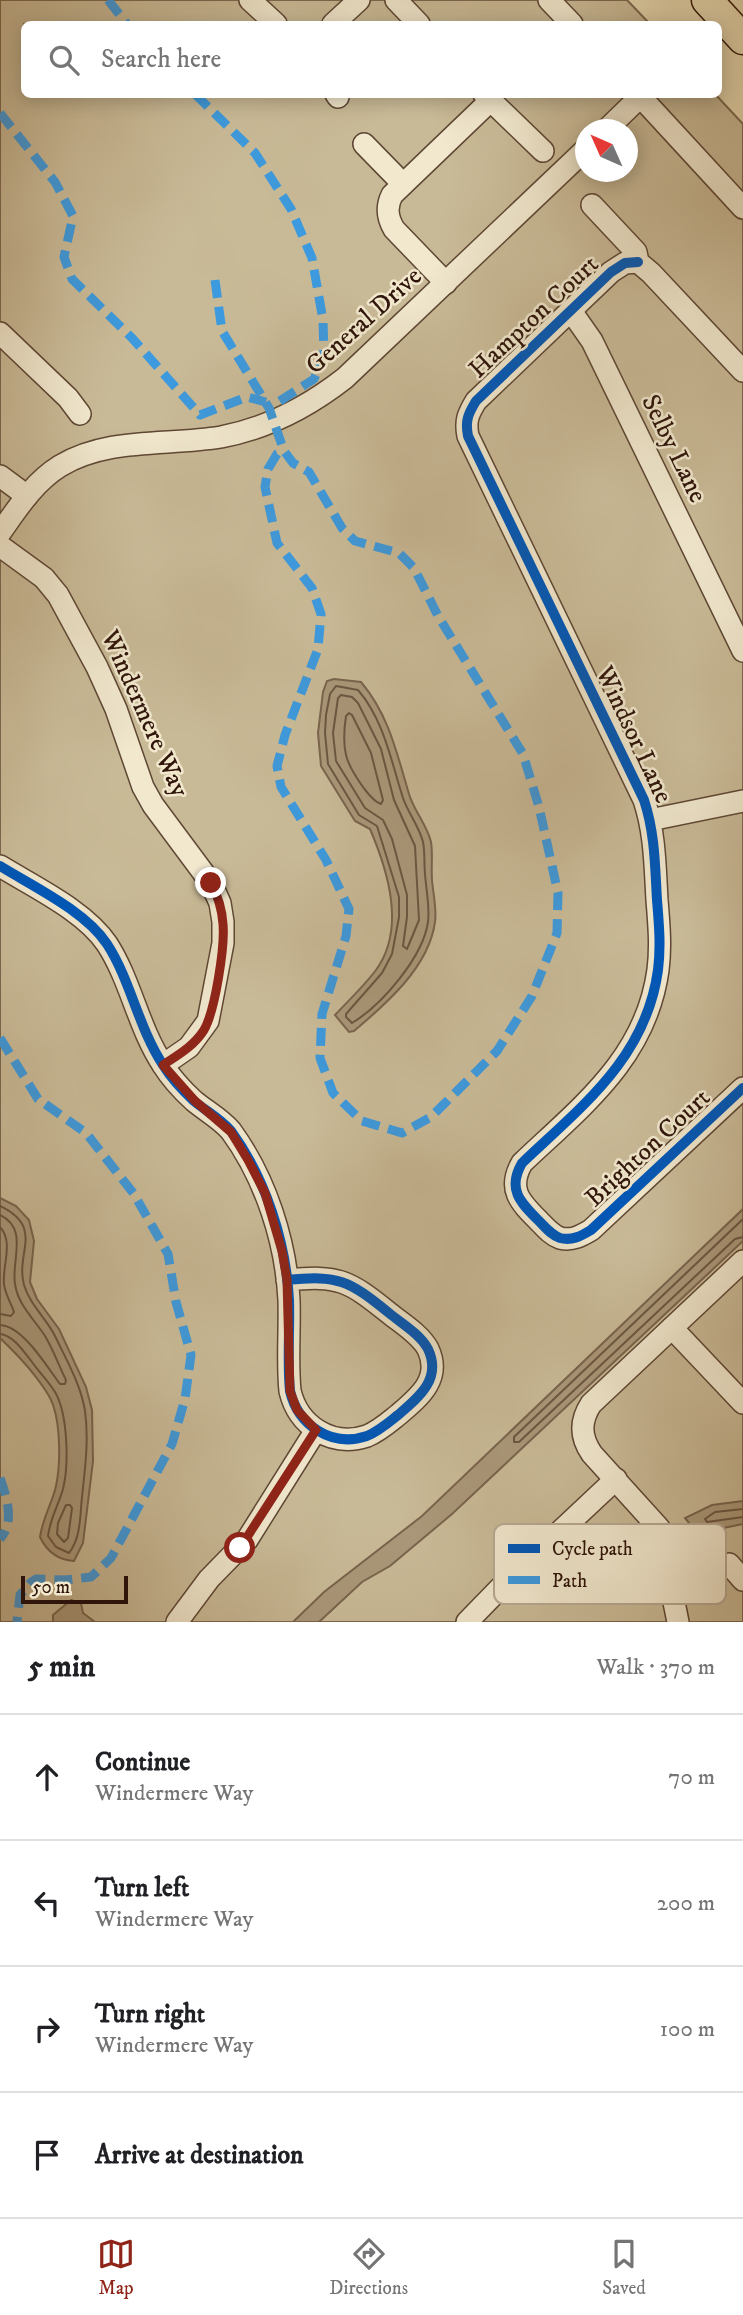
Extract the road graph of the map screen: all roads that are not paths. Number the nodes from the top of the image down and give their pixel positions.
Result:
1 (250, 0) edge
2 (359, 0) edge
3 (396, 0) edge
4 (549, 0) edge
5 (707, 0) edge
6 (272, 21) edge
7 (336, 21) edge
8 (416, 21) edge
9 (569, 21) edge
10 (743, 39) edge
11 (487, 98) edge
12 (637, 98) edge
13 (641, 98) edge
14 (617, 119) edge
15 (364, 144) dead end
16 (543, 151) dead end
17 (575, 160) edge
18 (403, 184) junction
19 (592, 205) dead end
20 (743, 208) edge
21 (638, 262) junction
22 (446, 283) junction
23 (570, 311) junction
24 (0, 333) edge
25 (743, 372) edge
26 (80, 414) dead end
27 (467, 415) joint
28 (0, 476) edge
29 (27, 496) junction
30 (0, 533) edge
31 (0, 546) edge
32 (743, 651) edge
33 (743, 801) edge
34 (650, 820) junction
35 (0, 866) edge
36 (163, 1065) junction
37 (743, 1088) edge
38 (580, 1237) joint
39 (743, 1261) edge
40 (287, 1280) junction
41 (672, 1328) junction
42 (743, 1403) edge
43 (316, 1430) junction
44 (616, 1479) junction
45 (568, 1524) edge
46 (655, 1524) edge
47 (494, 1594) edge
48 (674, 1604) edge
49 (177, 1622) edge
50 (467, 1622) edge
51 (678, 1622) edge

1 - 6 street
2 - 7 street
3 - 8 street
4 - 9 street
5 - 10 highway
11 - 16 street
11 - 18 street
12 - 14 street
13 - 20 street
15 - 18 street
17 - 22 street, General Drive
18 - 22 street
19 - 21 street
21 - 23 street, Hampton Court
21 - 25 street
22 - 29 street, General Drive
23 - 27 street, Hampton Court
23 - 32 street, Selby Lane
24 - 26 street
27 - 34 street, Windsor Lane
28 - 29 street
29 - 30 street, General Drive
31 - 36 street, Windermere Way
33 - 34 street
34 - 38 street, Windsor Lane
35 - 36 street
36 - 40 street
37 - 38 street, Brighton Court
39 - 41 street
40 - 43 street
40 - 43 street
41 - 42 street
41 - 44 street
43 - 49 street
44 - 45 street
44 - 46 street
47 - 50 street
48 - 51 street

